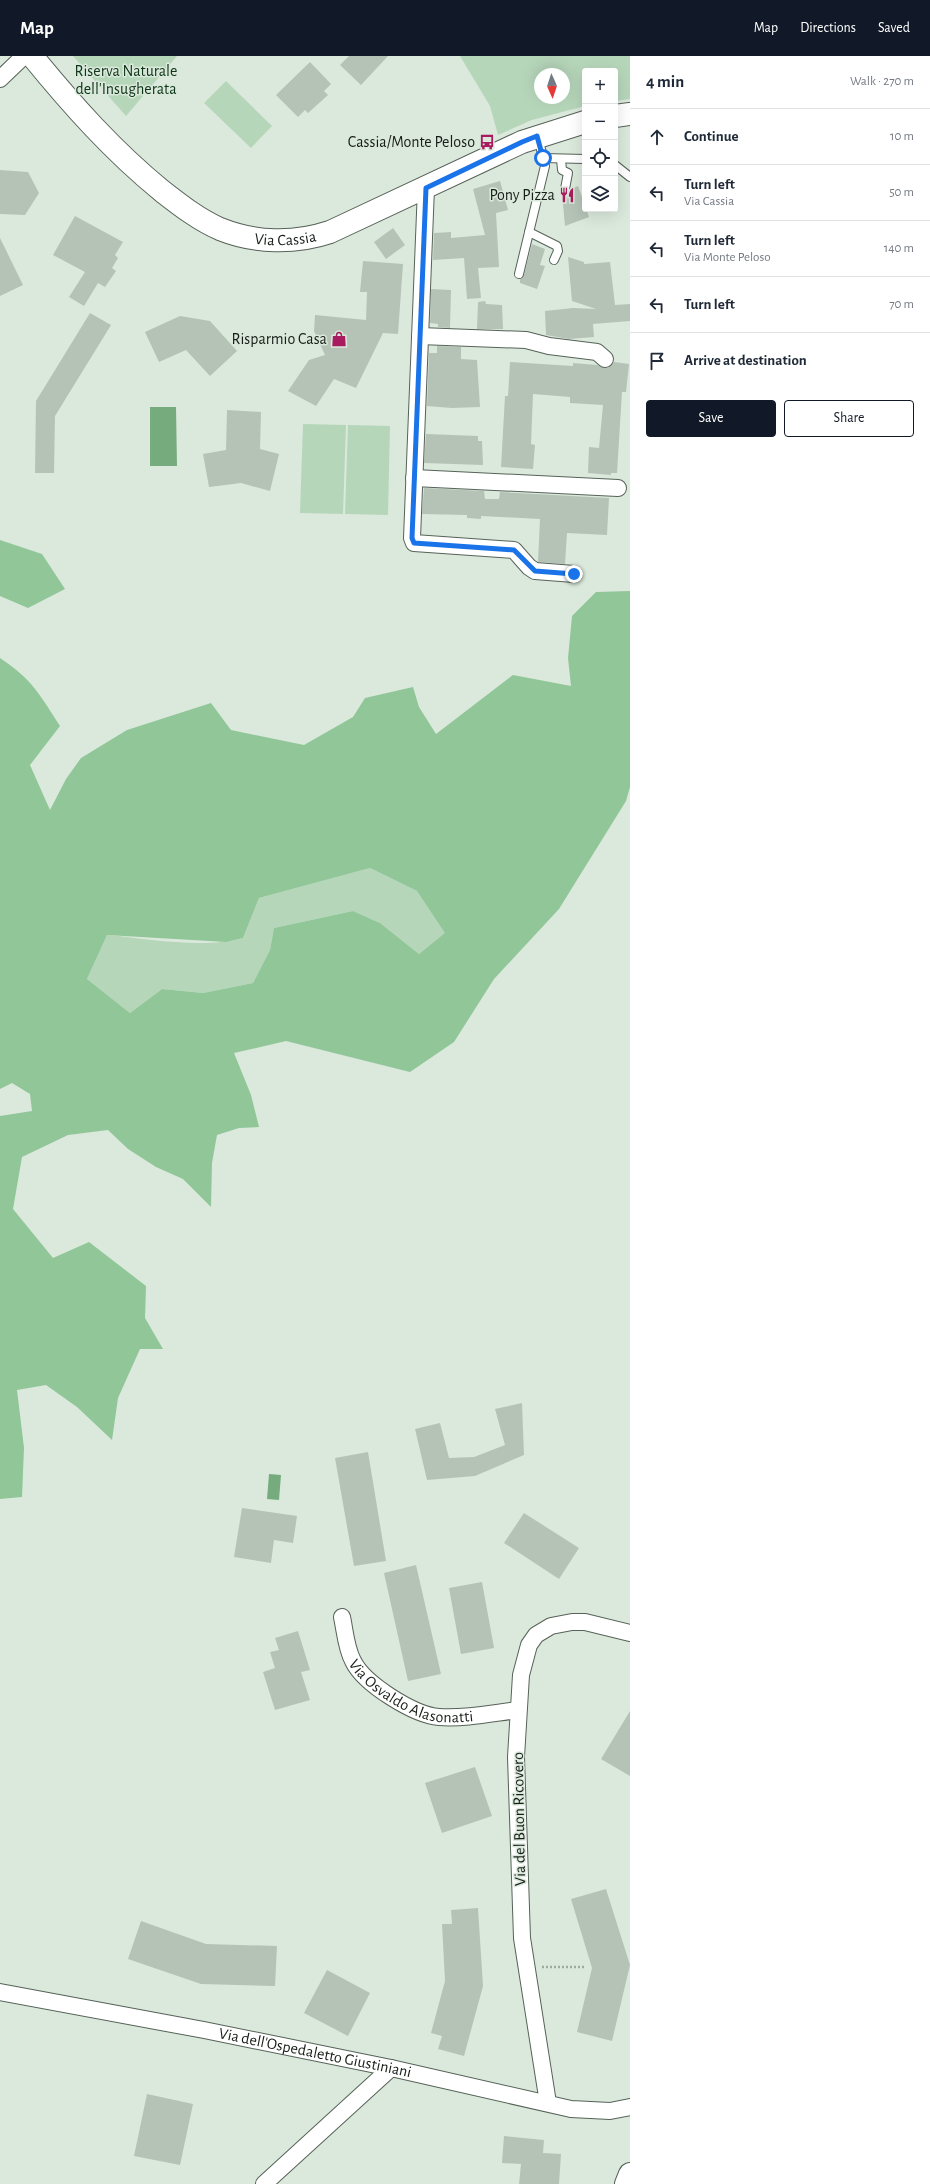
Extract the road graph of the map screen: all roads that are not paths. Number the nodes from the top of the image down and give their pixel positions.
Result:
1 (24, 56) edge
2 (32, 56) edge
3 (0, 79) edge
4 (630, 114) edge
5 (618, 116) edge
6 (582, 123) edge
7 (537, 136) junction
8 (543, 158) junction
9 (561, 159) junction
10 (582, 159) edge
11 (618, 167) edge
12 (630, 177) edge
13 (426, 188) junction
14 (565, 189) dead end
15 (529, 232) junction
16 (554, 260) dead end
17 (519, 274) dead end
18 (420, 336) junction
19 (605, 359) dead end
20 (414, 478) junction
21 (618, 488) dead end
22 (574, 574) dead end
23 (342, 1617) dead end
24 (630, 1633) edge
25 (518, 1710) junction
26 (0, 1992) edge
27 (391, 2068) junction
28 (548, 2103) junction
29 (630, 2107) edge
30 (630, 2174) edge
31 (264, 2184) edge
32 (626, 2184) edge

1 - 3 street
2 - 13 main road, Via Cassia
4 - 5 main road
6 - 7 main road, Via Cassia
7 - 8 lane
7 - 13 main road, Via Cassia
8 - 9 lane
8 - 15 lane
9 - 10 lane
9 - 14 lane
11 - 12 lane
13 - 18 street
15 - 16 lane
15 - 17 lane
18 - 19 street
18 - 20 street
20 - 21 street
20 - 22 street
23 - 25 street, Via Osvaldo Alasonatti
24 - 25 street, Via del Buon Ricovero
25 - 28 street, Via del Buon Ricovero
26 - 27 street, Via dell'Ospedaletto Giustiniani
27 - 28 street, Via dell'Ospedaletto Giustiniani
27 - 31 street
28 - 29 street, Via dell'Ospedaletto Giustiniani
30 - 32 main road

